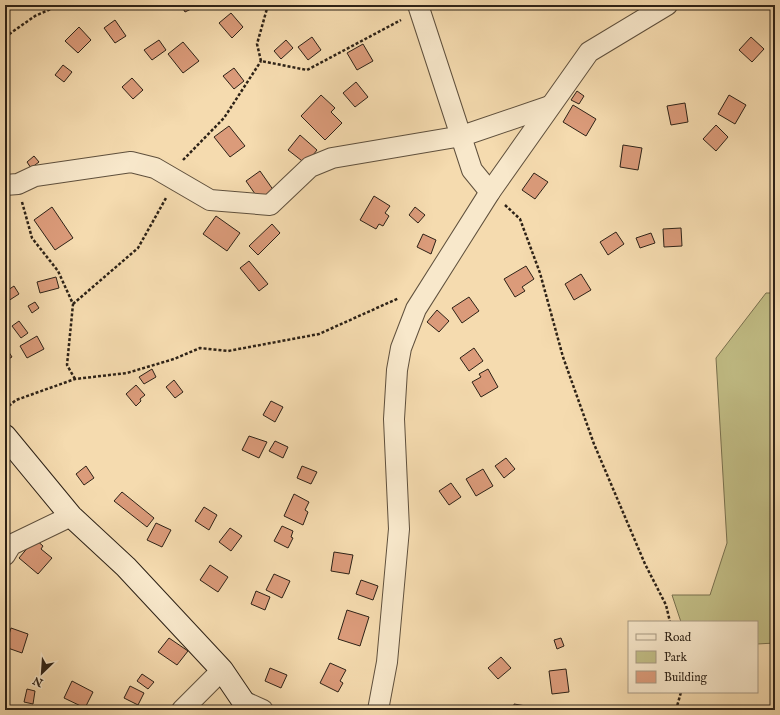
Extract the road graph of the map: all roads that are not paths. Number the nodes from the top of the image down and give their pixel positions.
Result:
1 (418, 5) edge
2 (667, 5) edge
3 (550, 106) junction
4 (462, 136) junction
5 (11, 185) edge
6 (490, 192) junction
7 (5, 436) edge
8 (71, 516) junction
9 (5, 555) edge
10 (222, 670) junction
11 (244, 706) edge
12 (182, 710) edge
13 (263, 710) edge
14 (378, 710) edge

1 - 4 street
2 - 3 street
3 - 4 street
3 - 6 street
4 - 5 street
4 - 6 street
6 - 14 street
7 - 8 street
8 - 9 street
8 - 10 street
10 - 11 street
10 - 12 street
11 - 13 street

